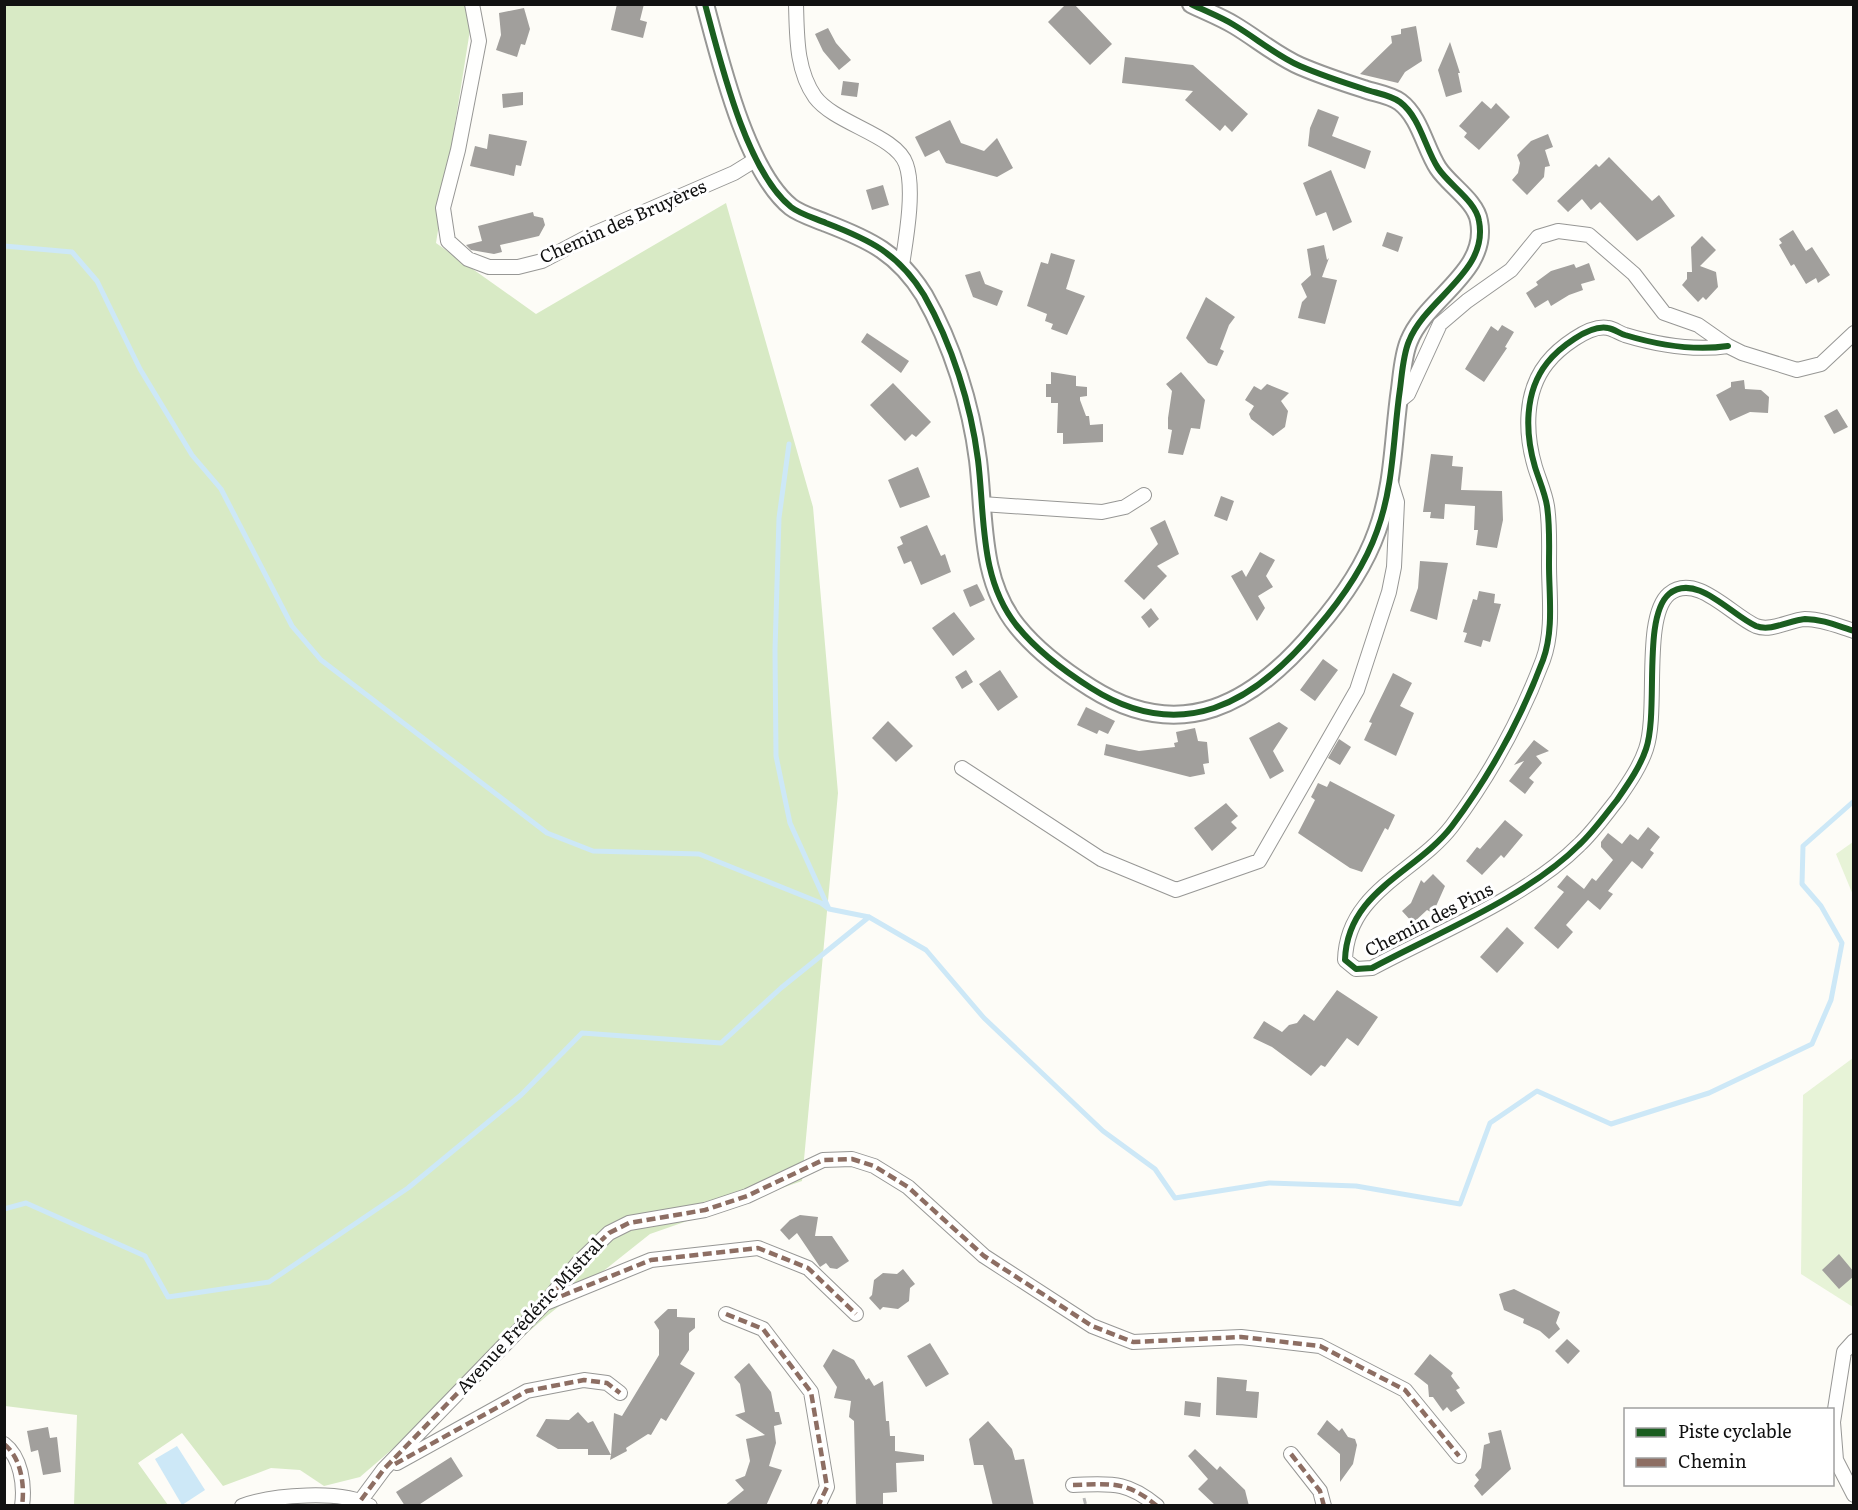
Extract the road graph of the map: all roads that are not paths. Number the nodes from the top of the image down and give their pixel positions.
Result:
1 (472, 4) edge
2 (705, 4) edge
3 (796, 4) edge
4 (1191, 4) edge
5 (755, 160) junction
6 (902, 265) junction
7 (1854, 333) edge
8 (1728, 346) junction
9 (1398, 402) junction
10 (1391, 483) junction
11 (1144, 495) dead end
12 (982, 504) junction
13 (1854, 631) edge
14 (962, 768) dead end
15 (546, 1302) junction
16 (726, 1314) dead end
17 (856, 1314) dead end
18 (1854, 1341) edge
19 (620, 1393) dead end
20 (1834, 1416) edge
21 (1834, 1435) edge
22 (4, 1444) edge
23 (1291, 1454) dead end
24 (1459, 1456) dead end
25 (384, 1469) junction
26 (1073, 1485) dead end
27 (1854, 1495) edge
28 (365, 1503) edge
29 (22, 1506) edge
30 (242, 1506) edge
31 (818, 1506) edge
32 (1157, 1506) edge
33 (1324, 1506) edge

1 - 5 street, Chemin des Bruyères
2 - 5 street
3 - 6 street
4 - 9 street
5 - 6 street
6 - 12 street
7 - 8 street
8 - 9 street
8 - 13 street, Chemin des Pins
9 - 10 street
10 - 12 street
10 - 14 street
11 - 12 street
15 - 17 street
15 - 24 street, Avenue Frédéric Mistral
15 - 25 street, Avenue Frédéric Mistral
16 - 31 street
18 - 20 street
19 - 25 street
21 - 27 street
22 - 29 street
23 - 33 street
25 - 28 street, Avenue Frédéric Mistral
26 - 32 street
28 - 30 street

